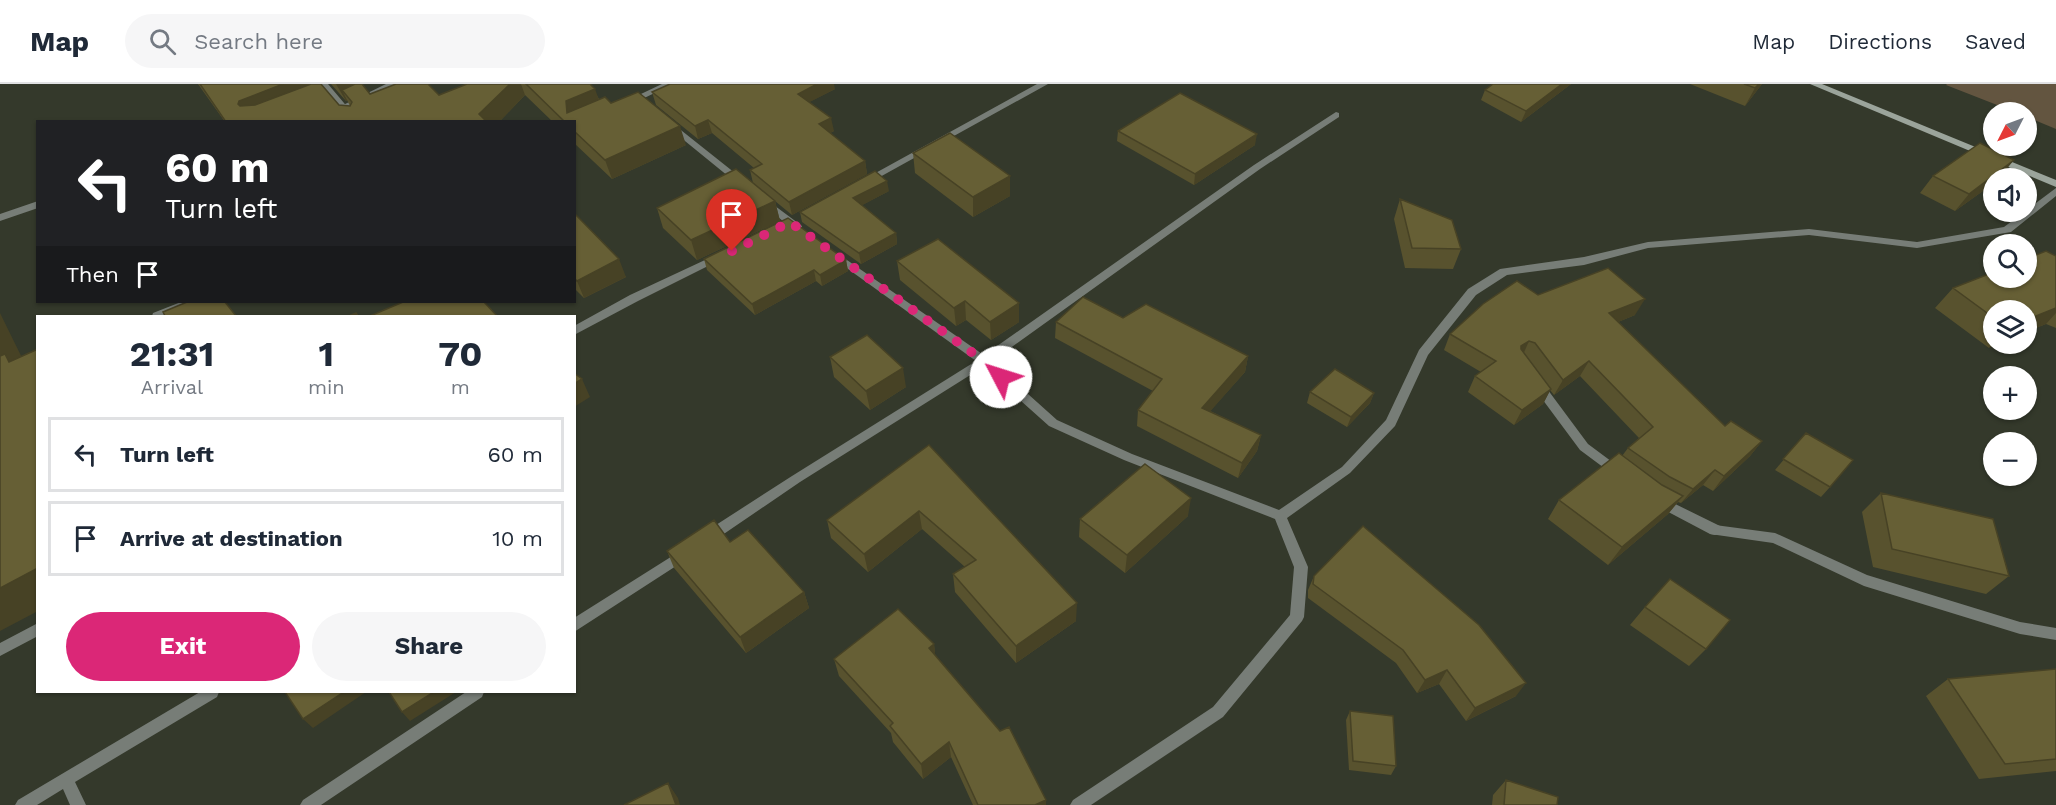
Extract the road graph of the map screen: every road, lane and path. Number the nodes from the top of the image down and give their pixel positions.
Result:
1 (323, 84) edge
2 (393, 84) edge
3 (669, 84) edge
4 (1044, 84) edge
5 (1814, 84) edge
6 (331, 93) junction
7 (320, 97) edge
8 (638, 98) junction
9 (647, 106) edge
10 (344, 107) junction
11 (617, 107) edge
12 (1336, 115) dead end
13 (354, 120) edge
14 (665, 120) edge
15 (2056, 184) edge
16 (851, 189) edge
17 (2056, 191) edge
18 (36, 205) edge
19 (801, 217) edge
20 (0, 219) edge
21 (790, 222) junction
22 (780, 228) edge
23 (810, 236) edge
24 (829, 250) edge
25 (728, 253) edge
26 (188, 303) edge
27 (159, 315) edge
28 (576, 330) edge
29 (984, 361) junction
30 (1528, 372) edge
31 (1627, 479) edge
32 (1653, 498) edge
33 (1280, 516) junction
34 (576, 625) edge
35 (36, 630) edge
36 (2056, 634) edge
37 (0, 650) edge
38 (210, 693) edge
39 (476, 693) edge
40 (66, 779) junction
41 (23, 805) edge
42 (78, 805) edge
43 (308, 805) edge
44 (1078, 805) edge

1 - 6 street
2 - 10 street
3 - 8 street
4 - 16 street
5 - 15 main road
6 - 7 street
6 - 10 street
8 - 9 street
8 - 11 street
10 - 13 street
12 - 29 street
14 - 21 street
17 - 33 street
18 - 20 street
19 - 21 street
21 - 22 street
21 - 23 street
24 - 29 street
25 - 28 street
26 - 27 street
29 - 33 street
29 - 34 street
30 - 31 street
32 - 36 street
33 - 44 street
35 - 37 street
38 - 40 street
39 - 43 street
40 - 41 street
40 - 42 street

